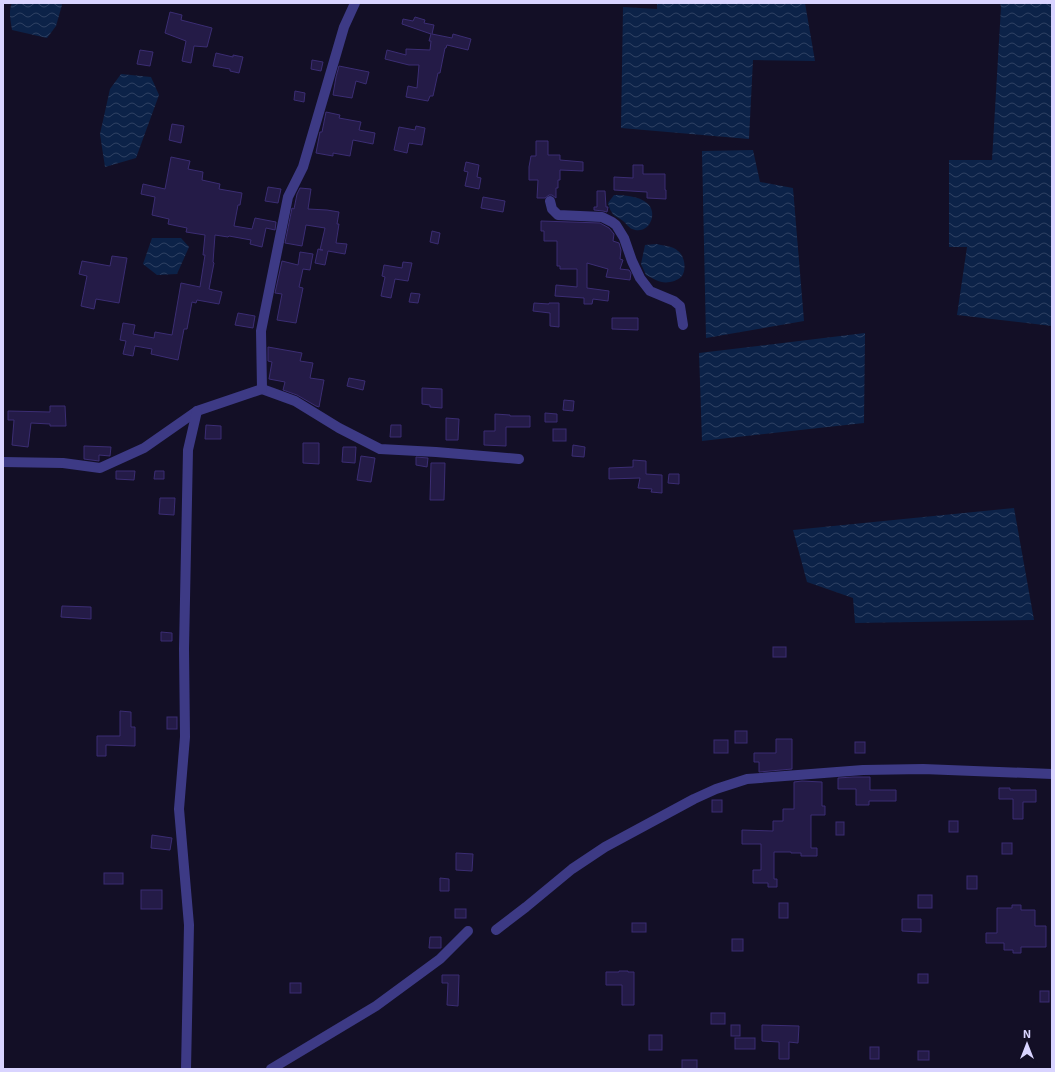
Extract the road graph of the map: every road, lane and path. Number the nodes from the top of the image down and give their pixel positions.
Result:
1 (355, 3) edge
2 (550, 201) dead end
3 (683, 325) dead end
4 (262, 389) junction
5 (197, 411) junction
6 (519, 459) dead end
7 (3, 462) edge
8 (1052, 774) edge
9 (496, 930) dead end
10 (468, 931) dead end
11 (186, 1069) edge
12 (271, 1069) edge

1 - 4 street
2 - 3 street
4 - 5 street
4 - 6 street
5 - 7 street
5 - 11 street
8 - 9 street
10 - 12 street

